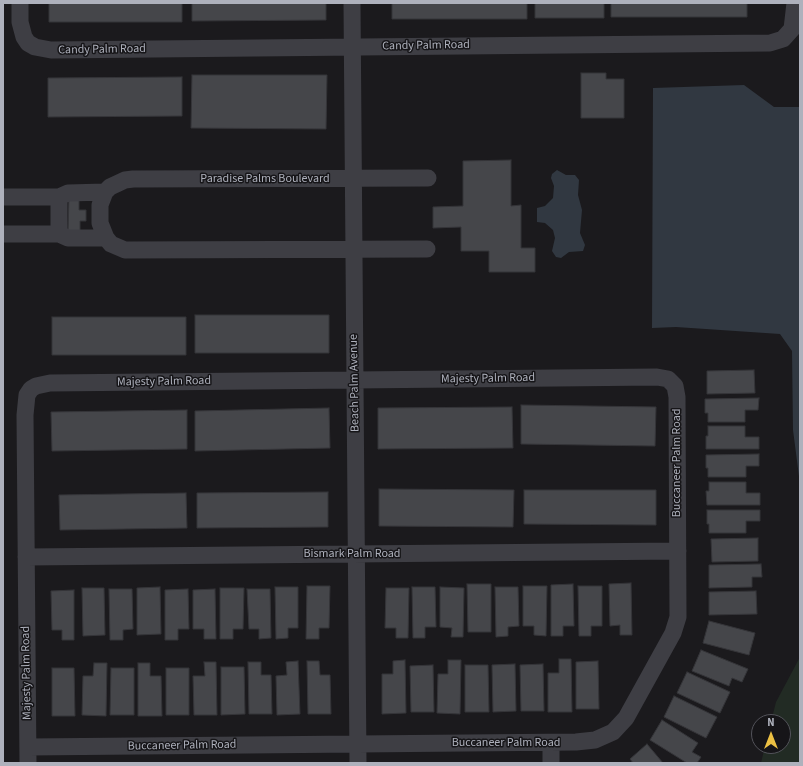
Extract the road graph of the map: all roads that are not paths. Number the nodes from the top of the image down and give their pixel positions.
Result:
1 (20, 3) edge
2 (352, 3) edge
3 (795, 3) edge
4 (352, 47) junction
5 (428, 178) dead end
6 (353, 179) junction
7 (105, 192) junction
8 (3, 197) edge
9 (59, 197) junction
10 (3, 234) edge
11 (59, 234) junction
12 (106, 238) junction
13 (353, 249) junction
14 (427, 249) dead end
15 (355, 380) junction
16 (672, 382) joint
17 (678, 551) junction
18 (356, 554) junction
19 (26, 557) junction
20 (551, 743) junction
21 (358, 744) junction
22 (28, 755) edge
23 (358, 763) edge
24 (551, 763) edge

1 - 4 street, Candy Palm Road
2 - 4 street, Beach Palm Avenue
3 - 4 street, Candy Palm Road
4 - 6 street, Beach Palm Avenue
5 - 6 street, Paradise Palms Boulevard
6 - 7 street, Paradise Palms Boulevard
6 - 13 street, Beach Palm Avenue
7 - 9 street, Paradise Palms Boulevard
7 - 12 street
8 - 9 street, Paradise Palms Boulevard
9 - 11 street
10 - 11 street
11 - 12 street
12 - 13 street
13 - 14 street
13 - 15 street, Beach Palm Avenue
15 - 16 street, Majesty Palm Road
15 - 18 street, Beach Palm Avenue
15 - 19 street, Majesty Palm Road
16 - 17 street, Buccaneer Palm Road
17 - 18 street, Bismark Palm Road
17 - 20 street, Buccaneer Palm Road
18 - 19 street, Bismark Palm Road
18 - 21 street, Beach Palm Avenue
19 - 22 street, Majesty Palm Road
20 - 21 street, Buccaneer Palm Road
20 - 24 street
21 - 22 street, Buccaneer Palm Road
21 - 23 street, Beach Palm Avenue

